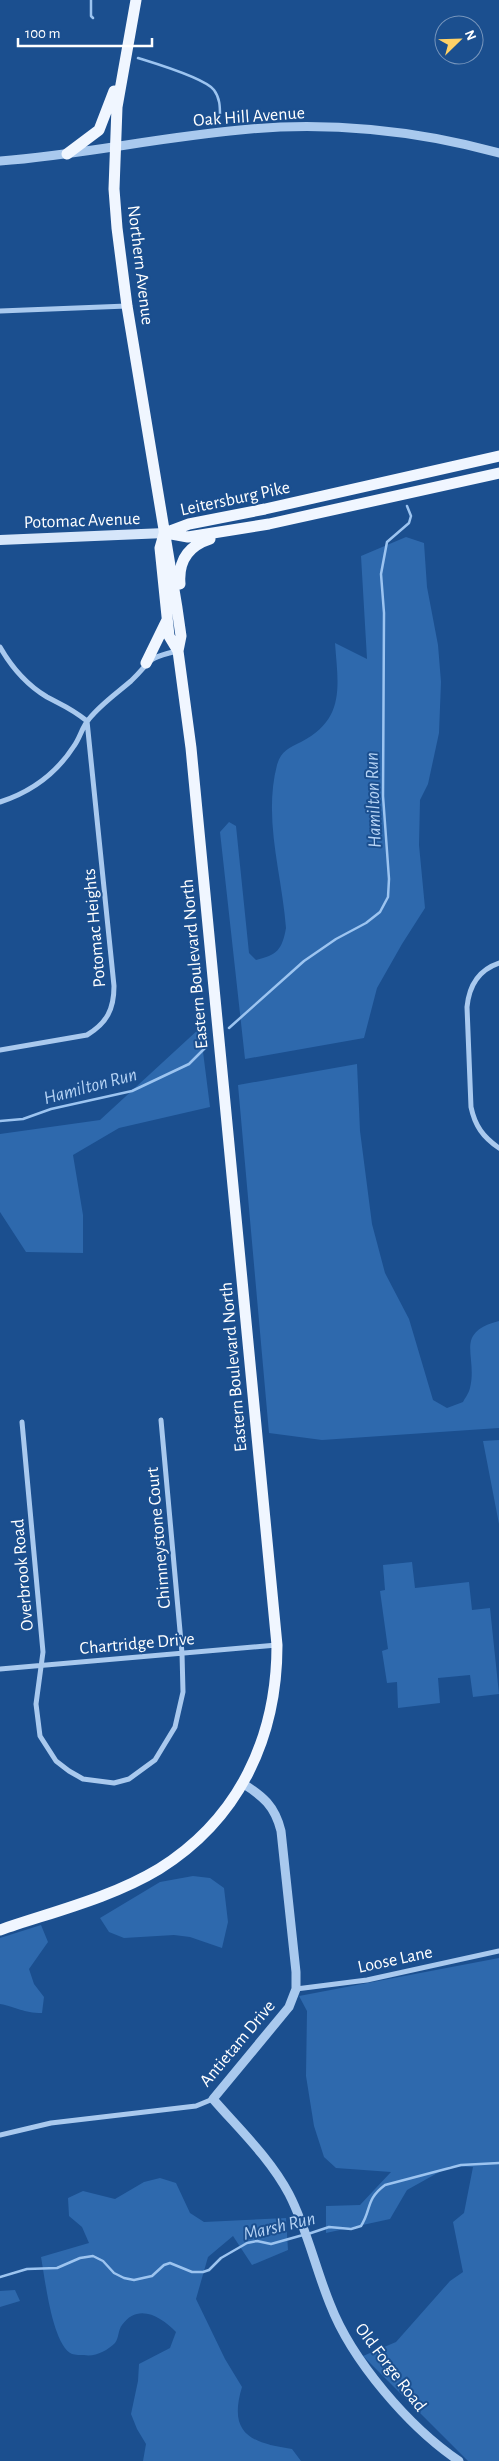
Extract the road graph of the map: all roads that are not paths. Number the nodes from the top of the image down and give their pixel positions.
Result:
1 (136, 0) edge
2 (125, 59) junction
3 (114, 148) junction
4 (499, 153) edge
5 (67, 154) junction
6 (0, 161) edge
7 (127, 306) junction
8 (0, 310) edge
9 (499, 456) edge
10 (499, 473) edge
11 (269, 524) junction
12 (165, 533) junction
13 (0, 540) edge
14 (177, 608) junction
15 (167, 618) junction
16 (0, 647) edge
17 (178, 651) junction
18 (146, 662) junction
19 (87, 720) junction
20 (0, 802) edge
21 (499, 963) edge
22 (0, 1050) edge
23 (499, 1148) edge
24 (161, 1420) dead end
25 (22, 1422) dead end
26 (277, 1645) junction
27 (182, 1653) junction
28 (42, 1666) junction
29 (0, 1670) edge
30 (242, 1783) junction
31 (0, 1930) edge
32 (499, 1950) edge
33 (296, 1989) junction
34 (213, 2099) junction
35 (0, 2135) edge
36 (439, 2448) junction
37 (451, 2461) edge
38 (458, 2461) edge

1 - 2 main road, Northern Avenue
2 - 3 main road, Northern Avenue
2 - 5 main road
3 - 4 street, Oak Hill Avenue
3 - 5 street, Oak Hill Avenue
3 - 7 main road, Northern Avenue
5 - 6 street, Oak Hill Avenue
7 - 8 street
7 - 12 main road, Northern Avenue
9 - 12 main road, Leitersburg Pike
10 - 11 main road, Leitersburg Pike
11 - 12 main road, Leitersburg Pike
11 - 14 main road
12 - 13 main road, Potomac Avenue
12 - 14 main road, Eastern Boulevard North
12 - 15 main road, Eastern Boulevard North
14 - 17 main road, Eastern Boulevard North
15 - 17 main road, Eastern Boulevard North
15 - 18 main road
16 - 19 street
17 - 18 street
17 - 26 main road, Eastern Boulevard North
18 - 19 street
19 - 20 street
19 - 22 street, Potomac Heights
21 - 23 street
24 - 27 street, Chimneystone Court
25 - 28 street, Overbrook Road
26 - 27 street, Chartridge Drive
26 - 30 main road, Eastern Boulevard North
27 - 28 street, Chartridge Drive
27 - 28 street
28 - 29 street, Chartridge Drive
30 - 31 main road, Eastern Boulevard North
30 - 33 street, Antietam Drive
32 - 33 street, Loose Lane
33 - 34 street, Antietam Drive
34 - 35 street, Antietam Drive
34 - 36 street, Old Forge Road
36 - 37 street
36 - 38 street, Old Forge Road

